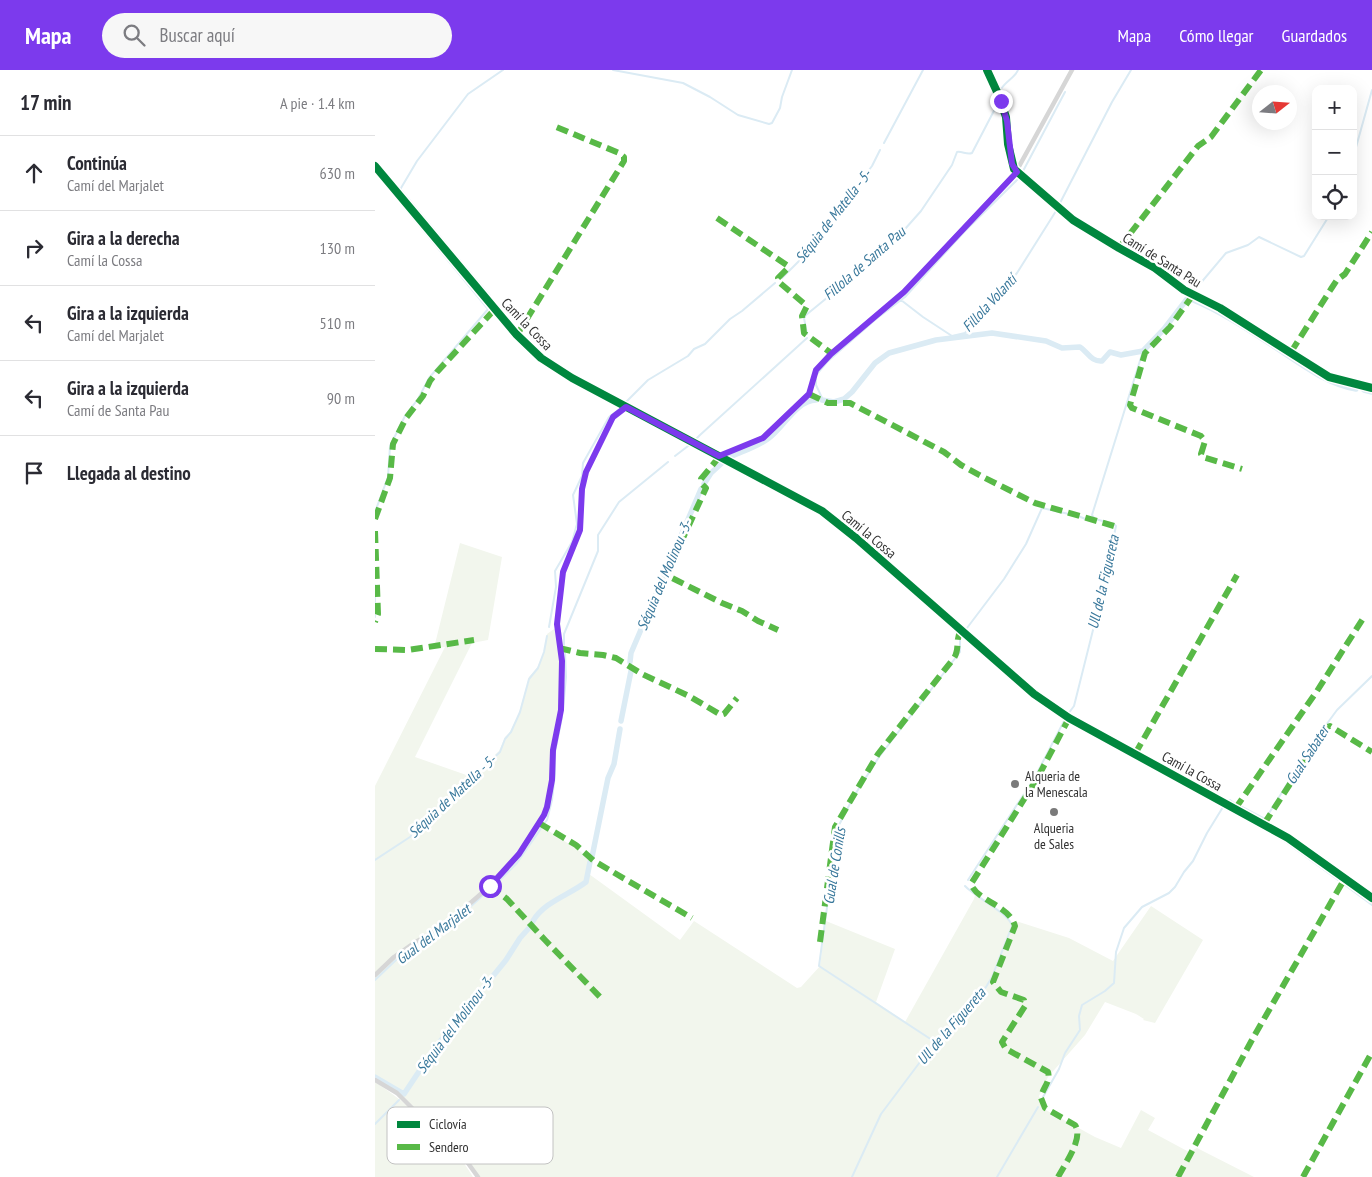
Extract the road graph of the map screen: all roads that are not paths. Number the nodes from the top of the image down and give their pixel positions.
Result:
1 (987, 70) edge
2 (1072, 70) edge
3 (375, 166) edge
4 (1017, 172) junction
5 (1372, 388) edge
6 (626, 407) junction
7 (719, 456) junction
8 (1372, 898) edge
9 (375, 976) edge
10 (375, 1080) edge
11 (411, 1107) edge
12 (468, 1164) edge
13 (477, 1177) edge

1 - 4 street
2 - 4 street
3 - 6 street, Camí la Cossa
4 - 5 street, Camí de Santa Pau
4 - 7 street
6 - 7 street, Camí la Cossa
6 - 9 street
7 - 8 street, Camí la Cossa
10 - 11 street
12 - 13 street

